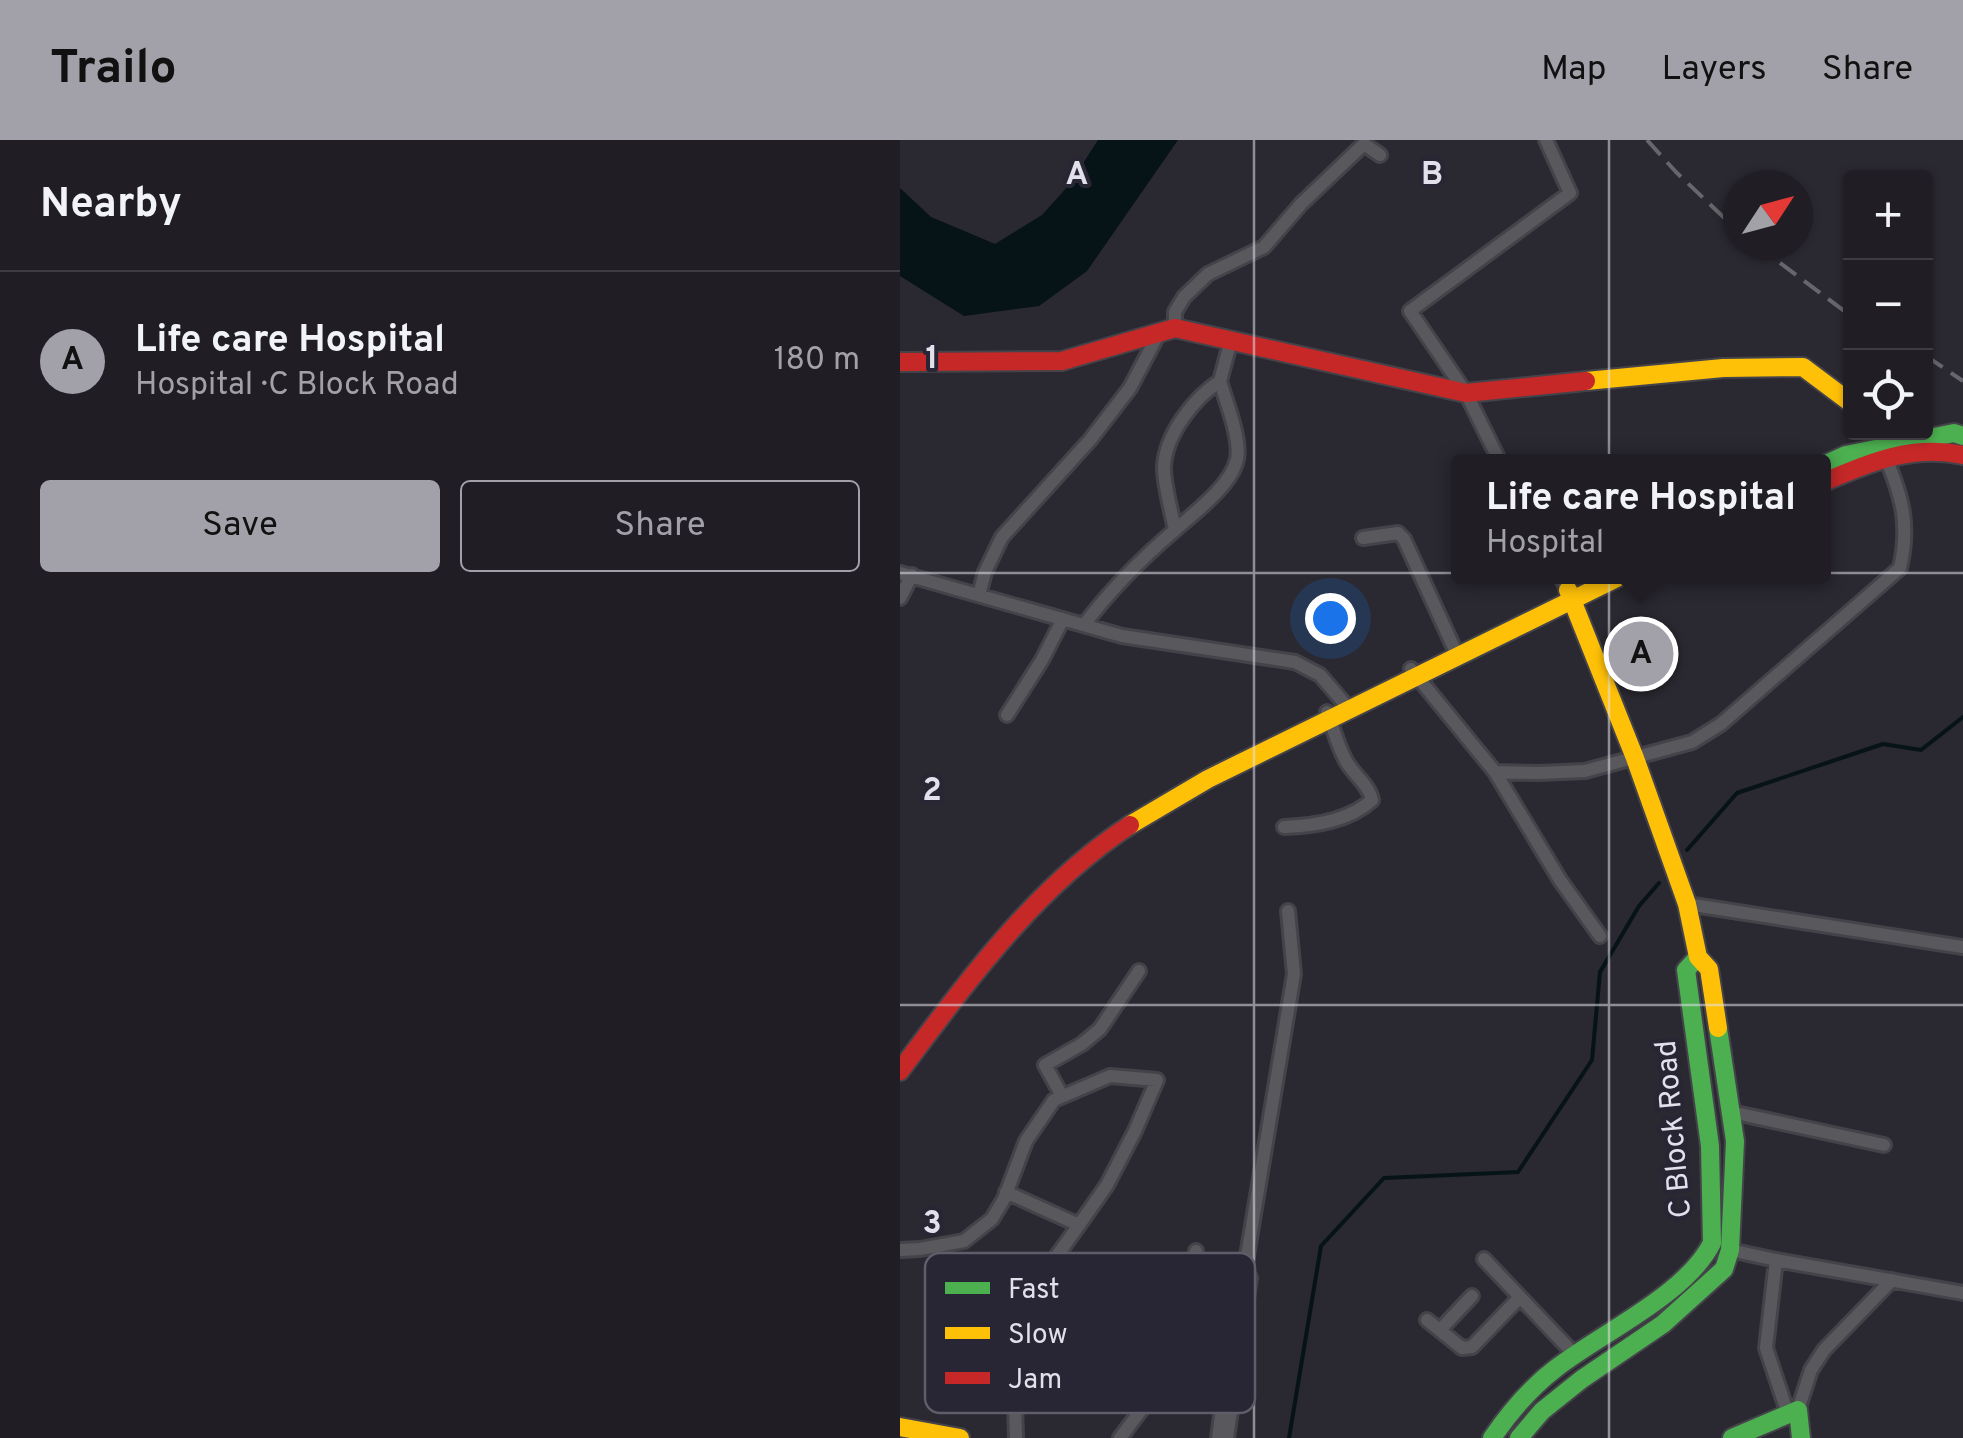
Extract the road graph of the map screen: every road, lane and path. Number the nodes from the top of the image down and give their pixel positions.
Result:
1 (1546, 140) edge
2 (1363, 142) edge
3 (1380, 155) dead end
4 (1167, 330) junction
5 (1231, 340) junction
6 (900, 362) edge
7 (1220, 382) junction
8 (1466, 393) junction
9 (1843, 397) edge
10 (1963, 436) edge
11 (1880, 445) edge
12 (1496, 454) edge
13 (1963, 455) edge
14 (1831, 462) edge
15 (1831, 477) edge
16 (1175, 530) junction
17 (1364, 538) dead end
18 (906, 574) edge
19 (1566, 589) edge
20 (980, 595) junction
21 (900, 598) edge
22 (1063, 619) junction
23 (1084, 625) junction
24 (1454, 648) junction
25 (1414, 673) junction
26 (1334, 712) junction
27 (1007, 715) dead end
28 (1635, 758) junction
29 (1495, 772) junction
30 (1284, 827) dead end
31 (1688, 904) junction
32 (1288, 911) dead end
33 (1600, 936) dead end
34 (1963, 947) edge
35 (1698, 957) junction
36 (1138, 971) dead end
37 (903, 1057) edge
38 (1062, 1096) junction
39 (1731, 1112) junction
40 (1734, 1137) junction
41 (1708, 1138) junction
42 (1884, 1145) dead end
43 (1006, 1192) junction
44 (1079, 1225) junction
45 (1732, 1228) junction
46 (1712, 1229) junction
47 (900, 1250) edge
48 (1730, 1250) junction
49 (1060, 1253) edge
50 (1248, 1253) edge
51 (1484, 1260) dead end
52 (1776, 1260) junction
53 (1697, 1266) junction
54 (1892, 1280) junction
55 (1709, 1282) junction
56 (1963, 1293) edge
57 (1472, 1296) dead end
58 (1520, 1296) junction
59 (1427, 1320) dead end
60 (1440, 1330) junction
61 (1592, 1343) junction
62 (1572, 1357) junction
63 (1605, 1364) junction
64 (1582, 1379) junction
65 (1793, 1412) junction
66 (1015, 1413) edge
67 (1139, 1413) edge
68 (900, 1427) edge
69 (935, 1436) edge
70 (960, 1438) edge
71 (1016, 1438) edge
72 (1120, 1438) edge
73 (1492, 1438) edge
74 (1518, 1438) edge
75 (1732, 1438) edge
76 (1801, 1438) edge

1 - 8 street
2 - 3 street
2 - 4 street
4 - 5 street
4 - 6 street
4 - 20 street
5 - 7 street
5 - 8 street
7 - 16 street
7 - 16 street
8 - 9 street
8 - 12 street
10 - 11 street
11 - 13 street
11 - 14 street
11 - 15 street
11 - 28 street
16 - 23 street
17 - 24 street
18 - 20 street
18 - 21 street
19 - 24 street
19 - 25 street
19 - 28 street, C Block Road
20 - 22 street
22 - 23 street
22 - 27 street
23 - 26 street
24 - 25 street
25 - 26 street
25 - 29 street
26 - 30 street
26 - 37 street
28 - 29 street
28 - 31 street, C Block Road
29 - 33 street
31 - 34 street
31 - 35 street, C Block Road
32 - 50 street
35 - 39 street, C Block Road
35 - 41 street, C Block Road
36 - 38 street
38 - 43 street
38 - 44 street
39 - 40 street, C Block Road
39 - 42 street
40 - 41 street
40 - 45 street, C Block Road
41 - 46 street, C Block Road
43 - 44 street
43 - 47 street
44 - 49 street
45 - 46 street
45 - 48 street, C Block Road
46 - 53 street, C Block Road
48 - 52 street
48 - 55 street, C Block Road
51 - 58 street
52 - 54 street
52 - 65 street
53 - 55 street
53 - 61 street, C Block Road
54 - 56 street
54 - 65 street
55 - 63 street, C Block Road
57 - 60 street
58 - 60 street
58 - 62 street
59 - 60 street
61 - 62 street, C Block Road
61 - 63 street
62 - 64 street
62 - 73 street, C Block Road
63 - 64 street, C Block Road
64 - 74 street, C Block Road
65 - 75 street
65 - 76 street
66 - 71 street
67 - 72 street
68 - 69 street
69 - 70 street

